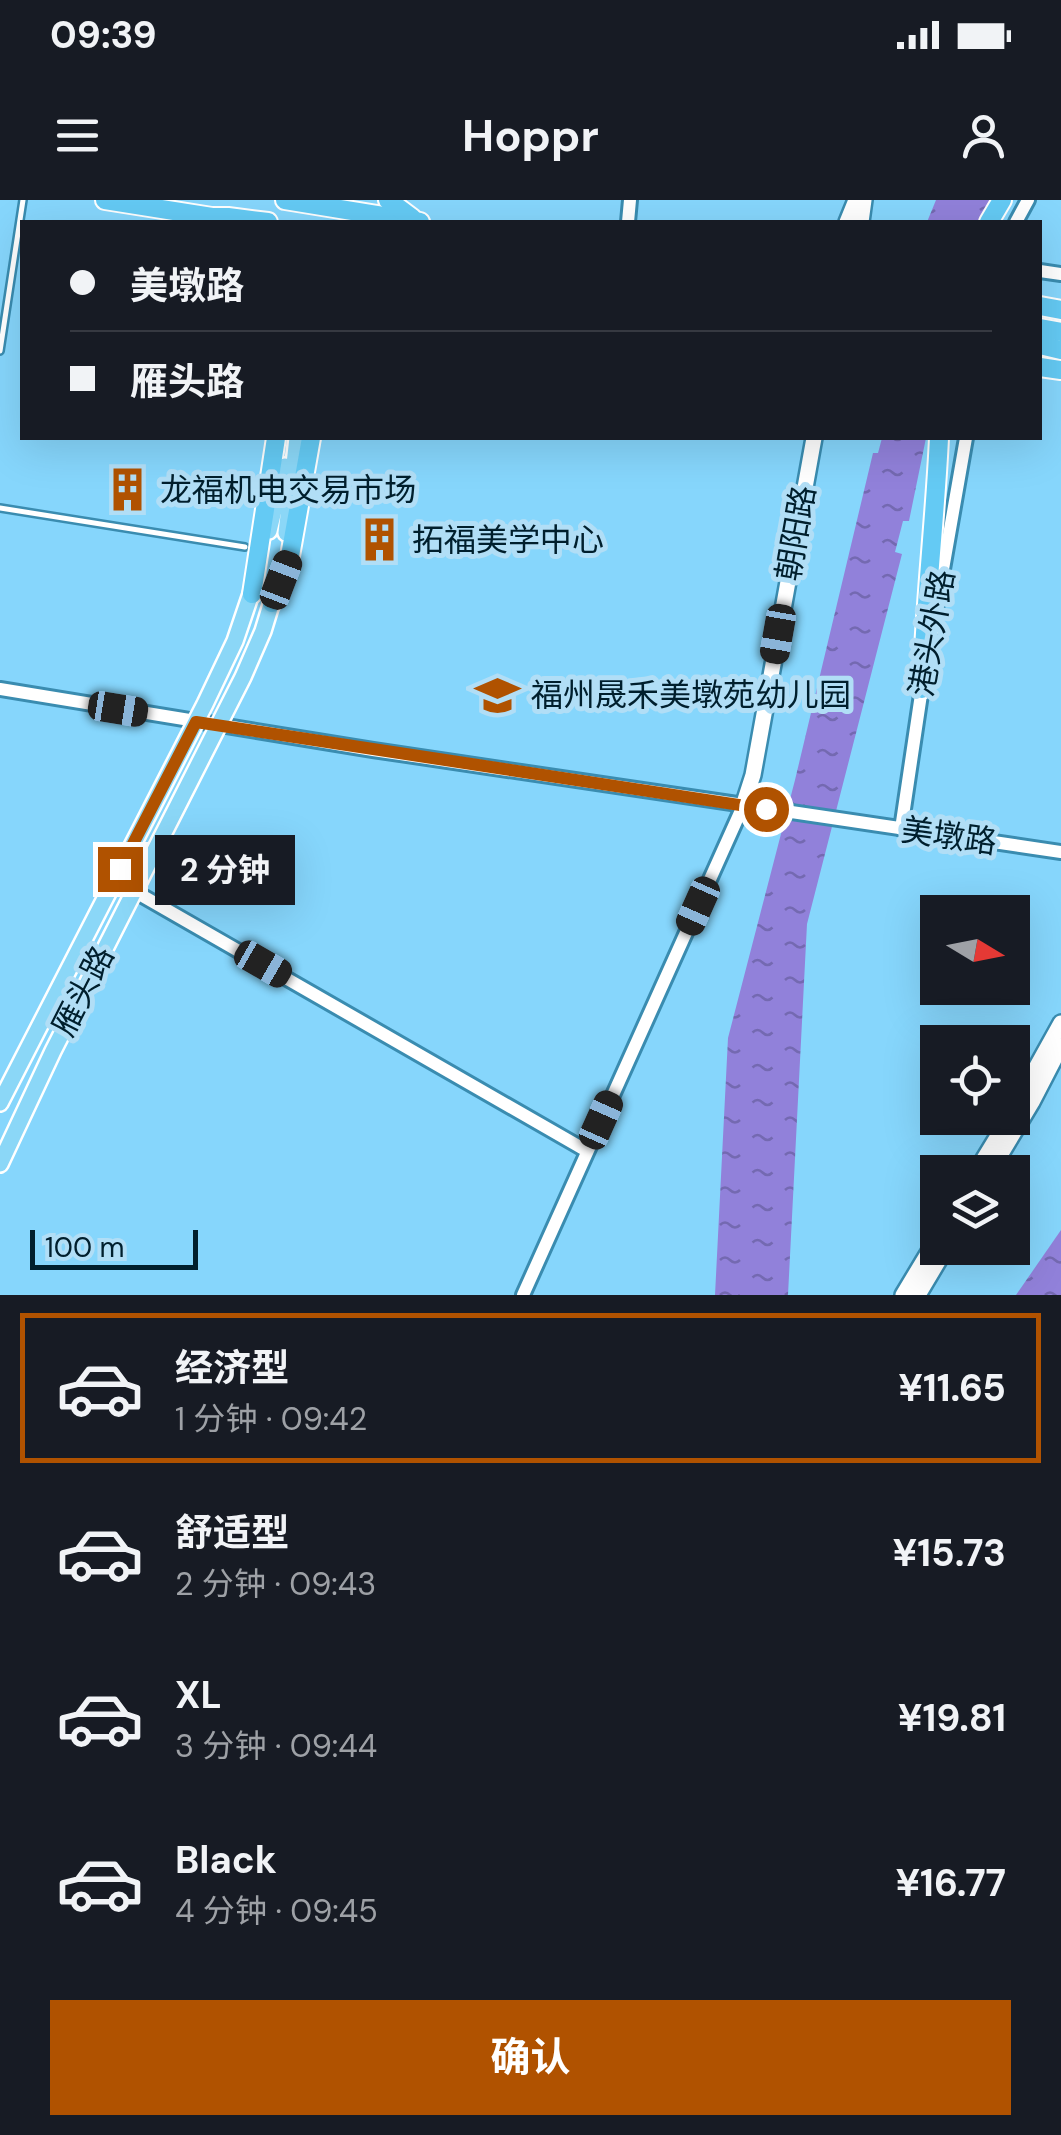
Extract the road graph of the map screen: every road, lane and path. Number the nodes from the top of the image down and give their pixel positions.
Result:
1 (106, 200) edge
2 (285, 200) edge
3 (388, 200) edge
4 (234, 220) edge
5 (409, 220) edge
6 (417, 220) edge
7 (20, 225) edge
8 (0, 351) edge
9 (276, 440) edge
10 (293, 440) edge
11 (294, 440) edge
12 (312, 440) edge
13 (814, 440) edge
14 (939, 440) edge
15 (966, 440) edge
16 (0, 508) edge
17 (245, 548) dead end
18 (252, 594) junction
19 (272, 603) junction
20 (0, 689) edge
21 (922, 689) junction
22 (196, 722) junction
23 (218, 726) junction
24 (743, 806) junction
25 (901, 829) junction
26 (1061, 852) edge
27 (134, 892) junction
28 (1061, 1023) edge
29 (1061, 1046) edge
30 (1030, 1079) edge
31 (0, 1103) edge
32 (587, 1151) junction
33 (1000, 1155) edge
34 (0, 1164) edge
35 (921, 1265) edge
36 (936, 1265) edge
37 (524, 1295) edge
38 (903, 1295) edge
39 (918, 1295) edge

1 - 4 highway
2 - 5 highway
3 - 6 highway
7 - 8 lane
9 - 18 highway
10 - 18 main road, 雁头路
11 - 19 main road, 雁头路
12 - 19 highway
13 - 24 main road, 朝阳路
14 - 21 highway
15 - 21 street, 港头外路
16 - 17 lane
18 - 22 main road, 雁头路
19 - 23 main road, 雁头路
20 - 22 street
21 - 25 street, 港头外路
22 - 23 street
22 - 31 main road, 雁头路
23 - 24 street
23 - 27 main road, 雁头路
24 - 25 street, 美墩路
24 - 32 street
25 - 26 street, 美墩路
27 - 32 street
27 - 34 main road, 雁头路
28 - 30 main road
29 - 33 main road
32 - 37 street
35 - 38 main road
36 - 39 main road

